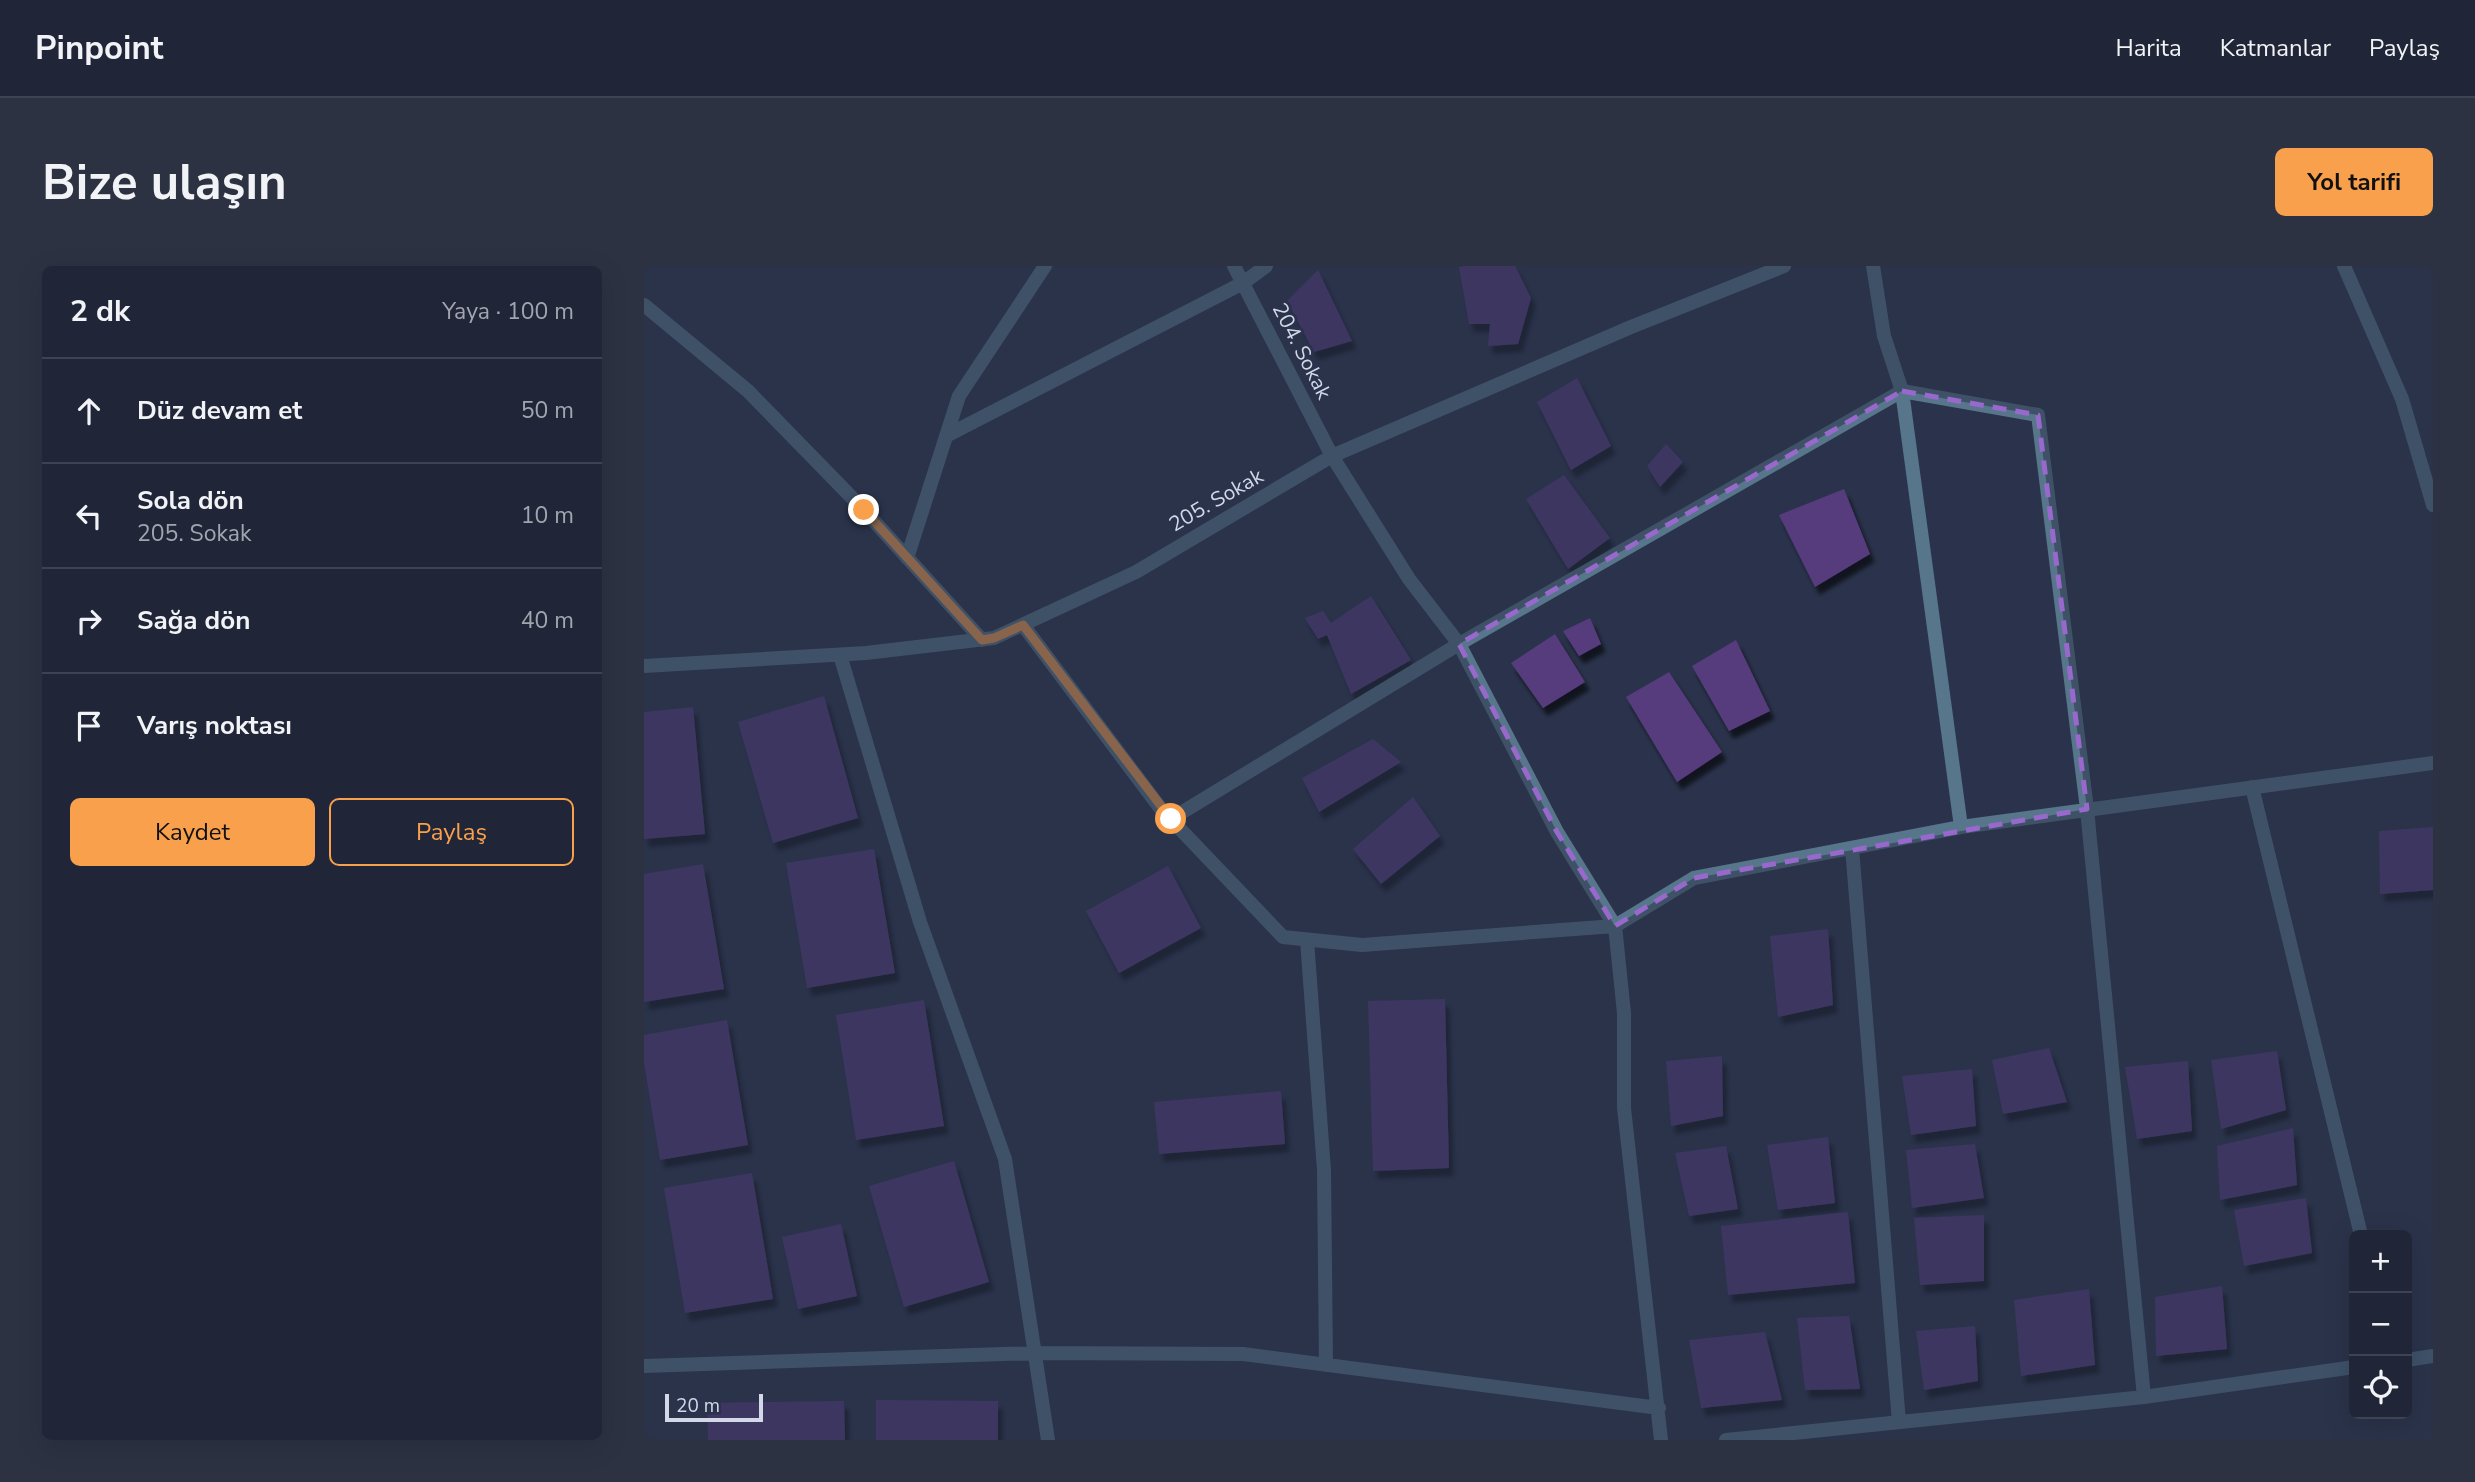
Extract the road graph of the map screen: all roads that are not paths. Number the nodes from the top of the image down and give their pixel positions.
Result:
1 (1045, 266) edge
2 (1234, 266) edge
3 (1266, 266) edge
4 (1784, 266) edge
5 (1873, 266) edge
6 (2344, 266) edge
7 (1243, 283) junction
8 (644, 305) edge
9 (1902, 391) junction
10 (946, 436) junction
11 (1332, 456) junction
12 (2433, 505) edge
13 (907, 558) junction
14 (1023, 625) junction
15 (982, 640) junction
16 (1459, 644) junction
17 (840, 655) junction
18 (644, 666) edge
19 (2433, 763) edge
20 (2252, 787) junction
21 (2087, 809) junction
22 (1171, 819) junction
23 (1961, 827) junction
24 (1852, 848) junction
25 (1615, 926) junction
26 (1307, 940) junction
27 (2360, 1230) edge
28 (1035, 1353) junction
29 (2433, 1356) edge
30 (2412, 1359) edge
31 (1326, 1365) junction
32 (644, 1366) edge
33 (2349, 1368) edge
34 (2144, 1397) junction
35 (1659, 1408) junction
36 (1899, 1422) junction
37 (1048, 1440) edge
38 (1661, 1440) edge
39 (1726, 1440) edge

1 - 10 street
2 - 7 street, 204. Sokak
3 - 7 street
4 - 11 street, 205. Sokak
5 - 9 street
6 - 12 street
7 - 10 street
7 - 11 street, 204. Sokak
8 - 13 street
9 - 16 street
9 - 21 street
9 - 23 street
10 - 13 street
11 - 14 street, 205. Sokak
11 - 16 street, 204. Sokak
13 - 15 street
14 - 15 street, 205. Sokak
14 - 22 street
15 - 17 street, 205. Sokak
16 - 22 street
16 - 25 street, 204. Sokak
17 - 18 street, 205. Sokak
17 - 28 street
19 - 20 street
20 - 21 street
20 - 27 street
21 - 23 street
21 - 34 street
22 - 26 street
23 - 24 street
24 - 25 street
24 - 36 street
25 - 26 street
25 - 35 street
26 - 31 street
28 - 31 street
28 - 32 street
28 - 37 street
29 - 30 street
31 - 35 street
33 - 34 street
34 - 36 street
35 - 38 street
36 - 39 street

